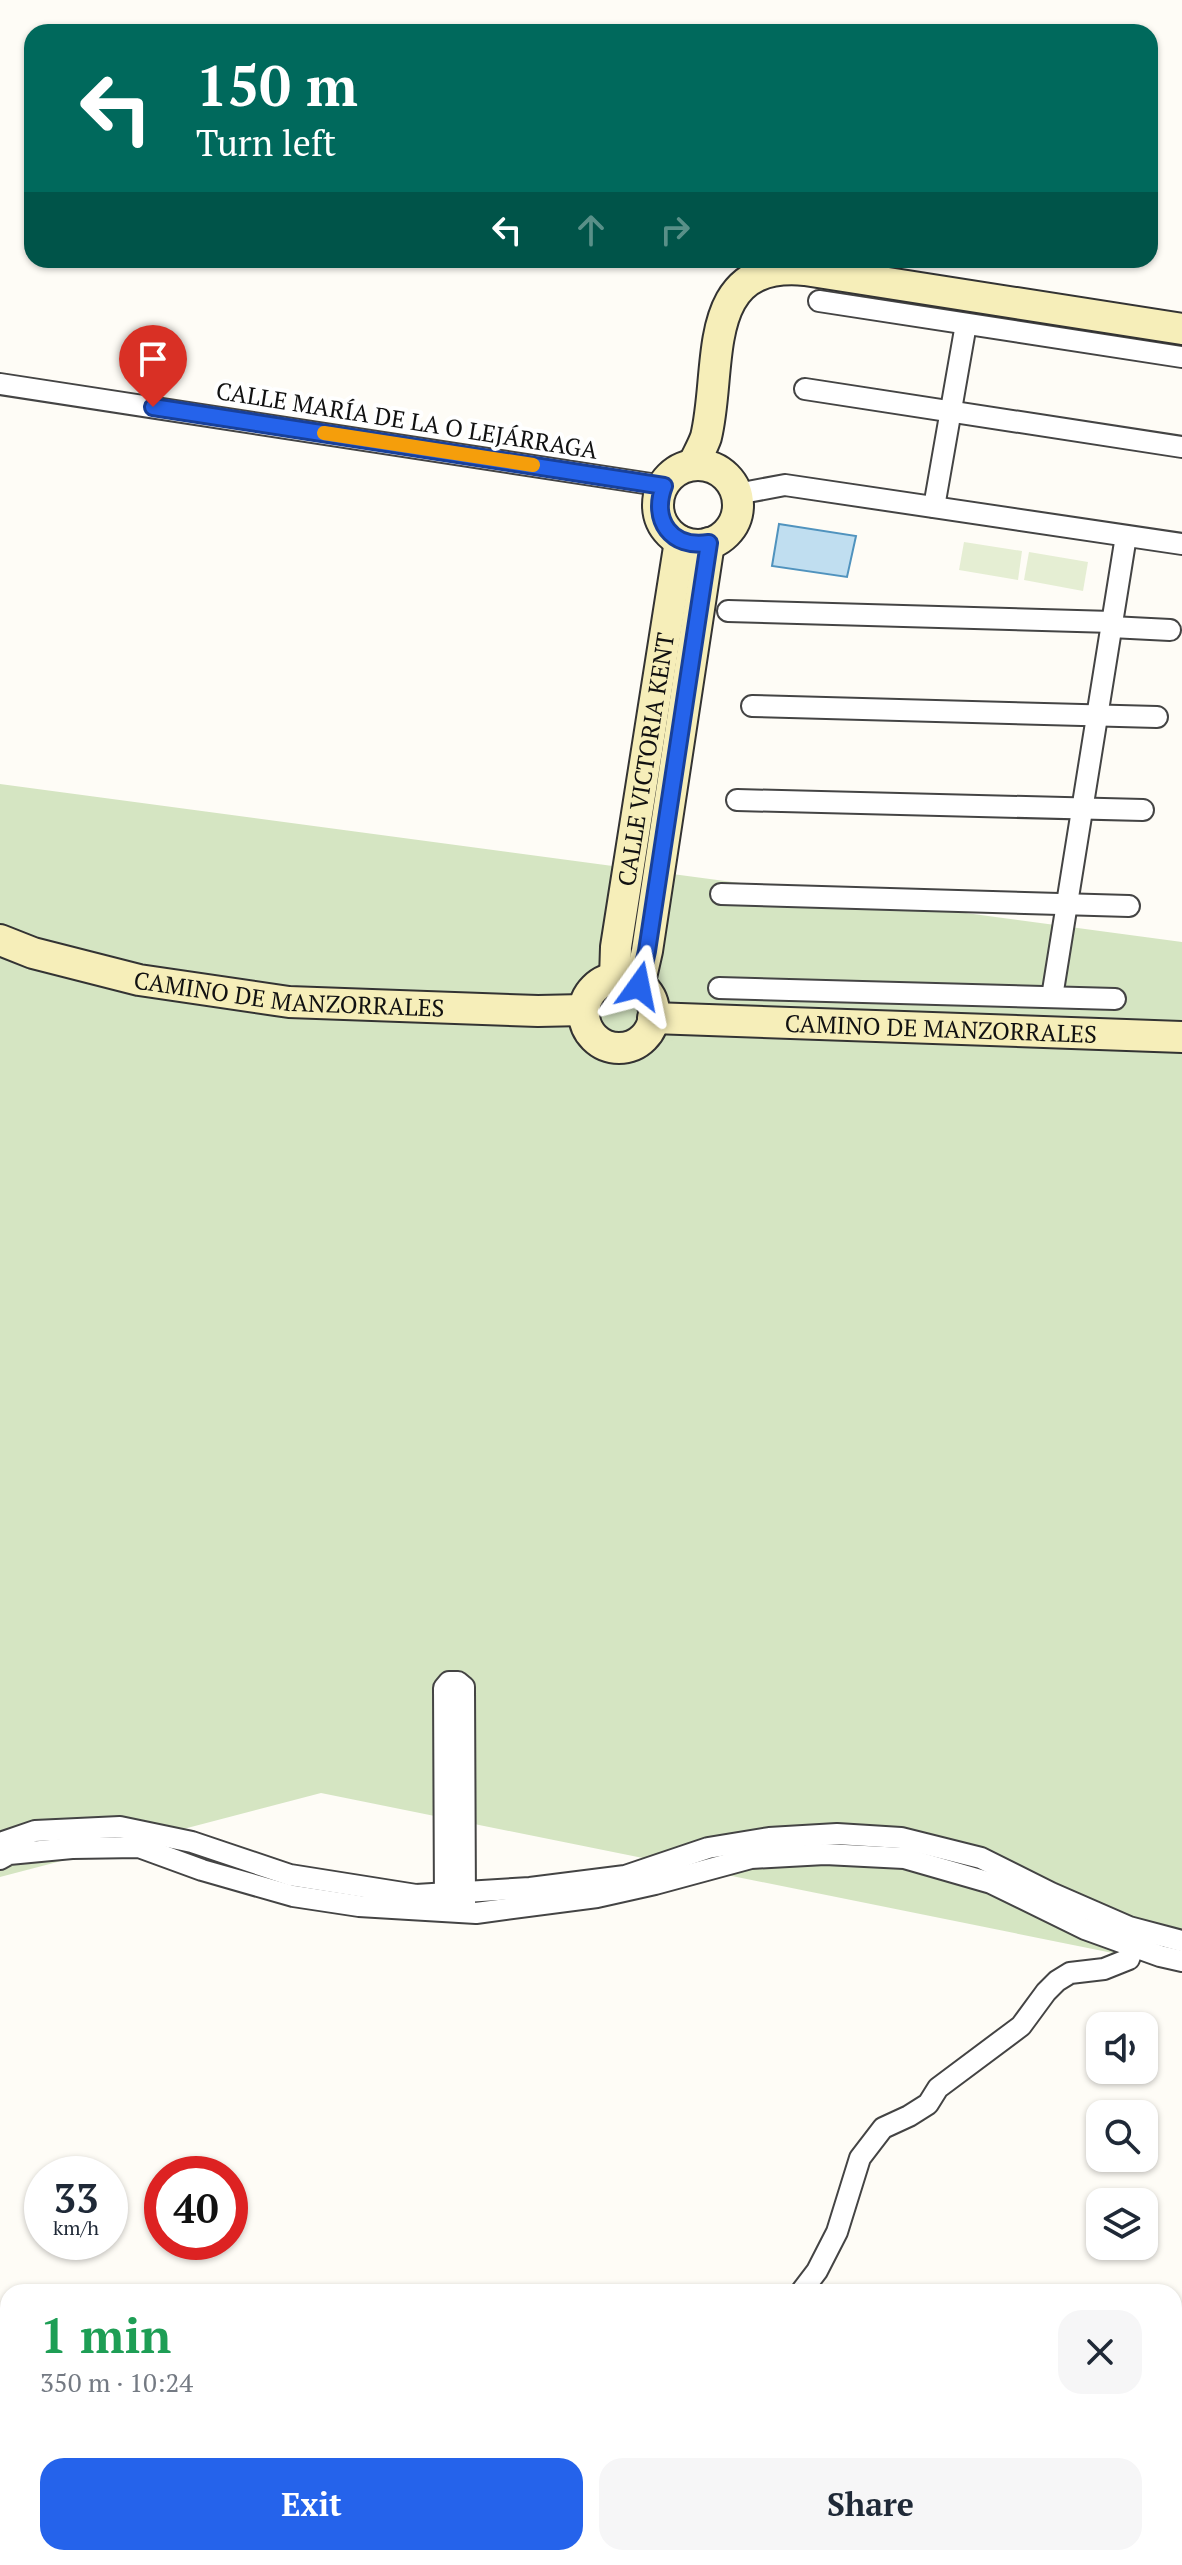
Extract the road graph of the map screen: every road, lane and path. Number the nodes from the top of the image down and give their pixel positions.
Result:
1 (819, 301) dead end
2 (966, 324) junction
3 (1182, 329) edge
4 (1182, 357) edge
5 (0, 384) edge
6 (805, 389) dead end
7 (951, 412) junction
8 (1182, 447) edge
9 (705, 467) junction
10 (664, 486) junction
11 (737, 494) junction
12 (934, 507) junction
13 (1126, 536) junction
14 (695, 542) junction
15 (1182, 544) edge
16 (728, 611) dead end
17 (1112, 625) junction
18 (1170, 630) dead end
19 (752, 706) dead end
20 (1097, 716) junction
21 (1157, 717) dead end
22 (737, 800) dead end
23 (1082, 809) junction
24 (1143, 810) dead end
25 (721, 894) dead end
26 (1067, 905) junction
27 (1129, 906) dead end
28 (0, 940) edge
29 (627, 982) junction
30 (719, 988) dead end
31 (1052, 997) junction
32 (1115, 999) dead end
33 (584, 1010) junction
34 (653, 1018) junction
35 (1182, 1037) edge
36 (0, 1843) edge
37 (0, 1859) edge
38 (455, 1902) junction
39 (1136, 1938) junction
40 (1182, 1941) edge
41 (1182, 1961) edge
42 (807, 2284) edge

1 - 2 street
2 - 4 street
2 - 7 street
3 - 9 street
5 - 10 street, CALLE MARÍA DE LA O LEJÁRRAGA
6 - 7 street
7 - 8 street
7 - 12 street
9 - 10 street
9 - 11 street
10 - 14 street
11 - 12 street
11 - 14 street
12 - 13 street
13 - 15 street
13 - 17 street
14 - 29 street, CALLE VICTORIA KENT
16 - 17 street
17 - 18 street
17 - 20 street
19 - 20 street
20 - 21 street
20 - 23 street
22 - 23 street
23 - 24 street
23 - 26 street
25 - 26 street
26 - 27 street
26 - 31 street
28 - 33 street, CAMINO DE MANZORRALES
29 - 33 street
29 - 34 street
30 - 31 street
31 - 32 street
33 - 34 street
34 - 35 street, CAMINO DE MANZORRALES
36 - 38 street
37 - 38 street
38 - 38 street
38 - 39 street
39 - 40 street
39 - 41 street
39 - 42 street

